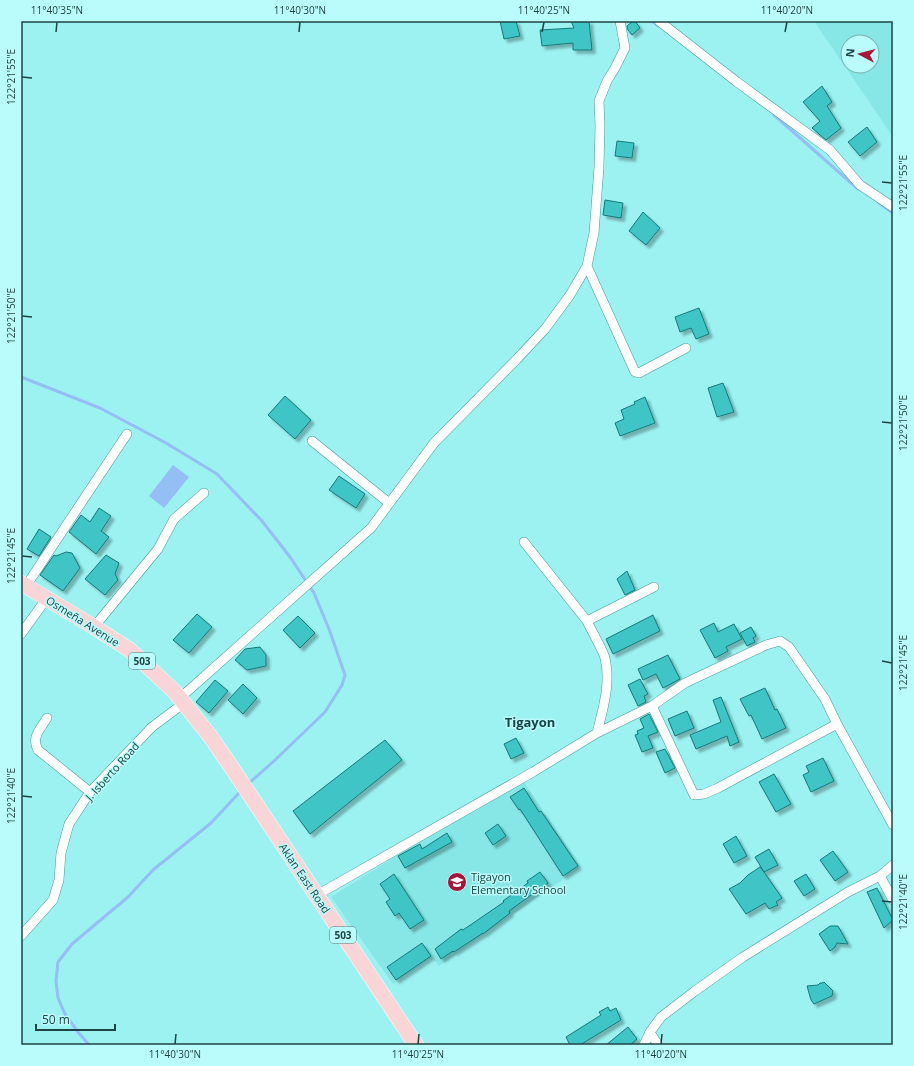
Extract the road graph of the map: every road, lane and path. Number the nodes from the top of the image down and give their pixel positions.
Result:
1 (620, 21) edge
2 (659, 21) edge
3 (893, 207) edge
4 (587, 266) junction
5 (686, 348) dead end
6 (127, 434) dead end
7 (312, 441) dead end
8 (204, 493) dead end
9 (389, 503) junction
10 (524, 542) dead end
11 (24, 585) edge
12 (654, 587) dead end
13 (47, 598) junction
14 (587, 621) junction
15 (94, 627) junction
16 (21, 634) edge
17 (182, 701) junction
18 (652, 706) junction
19 (47, 718) dead end
20 (837, 724) junction
21 (597, 733) junction
22 (234, 771) joint
23 (90, 792) junction
24 (893, 825) edge
25 (893, 865) edge
26 (880, 876) junction
27 (317, 895) junction
28 (893, 900) edge
29 (21, 936) edge
30 (650, 1032) junction
31 (416, 1045) edge
32 (644, 1045) edge
33 (658, 1045) edge

1 - 4 street, J. Isberto Road
2 - 3 street
4 - 5 street
4 - 9 street, J. Isberto Road
6 - 11 street
7 - 9 street
8 - 15 street
9 - 17 street, J. Isberto Road
10 - 14 street
11 - 13 main road, Osmeña Avenue / 503
12 - 14 street
13 - 15 main road, Osmeña Avenue / 503
13 - 16 street
14 - 21 street
15 - 17 main road, Osmeña Avenue / 503
17 - 22 main road, Osmeña Avenue / 503
17 - 23 street, J. Isberto Road
18 - 20 street
18 - 20 street
18 - 21 street
19 - 23 street
20 - 24 street
21 - 27 street
22 - 27 main road, Aklan East Road / 503
23 - 29 street, J. Isberto Road
25 - 26 street
26 - 28 street
26 - 30 street
27 - 31 main road, Aklan East Road / 503
30 - 32 street
30 - 33 street

